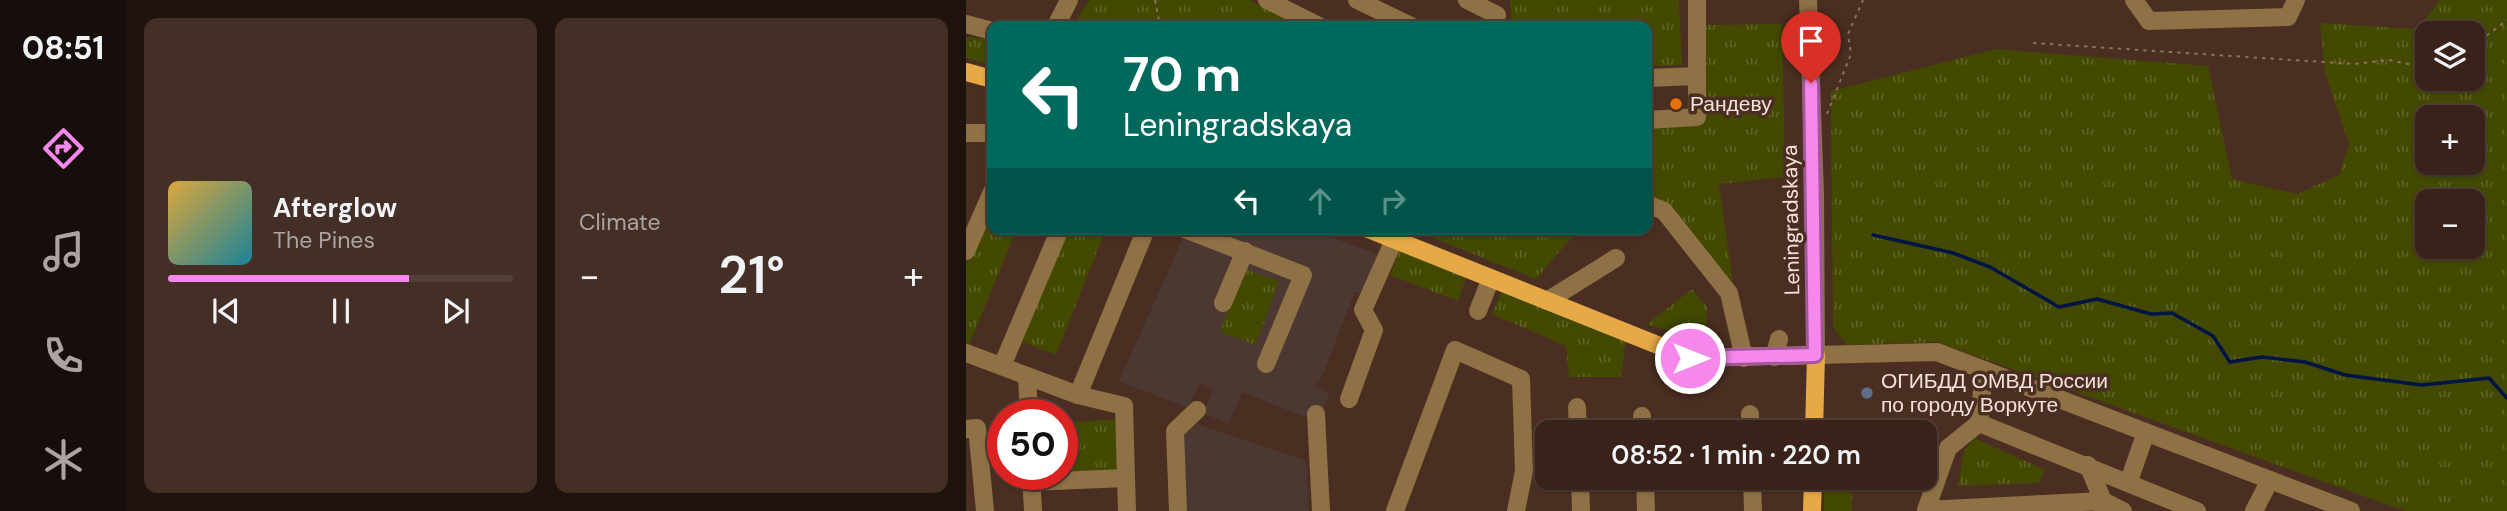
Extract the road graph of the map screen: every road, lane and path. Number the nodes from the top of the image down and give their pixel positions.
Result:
1 (1069, 0) edge
2 (1156, 0) edge
3 (1267, 0) edge
4 (1357, 0) edge
5 (1466, 0) edge
6 (1697, 0) edge
7 (1808, 0) edge
8 (1863, 0) edge
9 (2134, 0) edge
10 (2296, 0) edge
11 (1497, 14) edge
12 (2507, 20) edge
13 (1058, 21) edge
14 (1159, 21) edge
15 (1309, 21) edge
16 (1401, 21) edge
17 (966, 24) edge
18 (987, 29) edge
19 (2485, 37) edge
20 (2033, 43) dead end
21 (2415, 65) edge
22 (966, 72) edge
23 (1697, 76) junction
24 (987, 78) edge
25 (1652, 78) edge
26 (1827, 114) dead end
27 (1652, 120) edge
28 (966, 133) edge
29 (987, 133) edge
30 (987, 203) edge
31 (1652, 206) edge
32 (1057, 235) edge
33 (1144, 235) edge
34 (1220, 235) edge
35 (1382, 235) edge
36 (1394, 240) junction
37 (966, 251) edge
38 (1245, 251) junction
39 (1616, 258) dead end
40 (1491, 278) junction
41 (1547, 301) junction
42 (1223, 303) dead end
43 (1478, 312) dead end
44 (1779, 339) dead end
45 (966, 353) edge
46 (1815, 355) junction
47 (1774, 357) junction
48 (1744, 358) junction
49 (1266, 364) dead end
50 (1002, 366) junction
51 (1984, 370) junction
52 (1027, 376) junction
53 (1078, 395) junction
54 (1028, 399) edge
55 (1349, 399) dead end
56 (1577, 407) dead end
57 (1198, 410) dead end
58 (1316, 414) dead end
59 (1750, 414) dead end
60 (1578, 420) edge
61 (1750, 420) edge
62 (1814, 420) edge
63 (1979, 423) junction
64 (966, 429) edge
65 (2146, 432) junction
66 (2088, 465) junction
67 (974, 471) edge
68 (1078, 478) edge
69 (1126, 478) junction
70 (2270, 480) junction
71 (2129, 481) junction
72 (1031, 490) edge
73 (1580, 490) edge
74 (1645, 490) edge
75 (1752, 490) edge
76 (1813, 490) edge
77 (2103, 506) edge
78 (985, 511) edge
79 (1032, 511) edge
80 (1127, 511) edge
81 (1178, 511) edge
82 (1321, 511) edge
83 (1395, 511) edge
84 (1516, 511) edge
85 (1581, 511) edge
86 (1646, 511) edge
87 (1753, 511) edge
88 (1812, 511) edge
89 (2123, 511) edge
90 (2197, 511) edge
91 (2254, 511) edge
92 (2351, 511) edge

1 - 13 street
2 - 14 path
3 - 15 street
4 - 16 street
5 - 11 street
6 - 23 street
7 - 46 street, Leningradskaya
8 - 26 path
9 - 10 street
12 - 19 path
17 - 18 street
20 - 21 path
22 - 24 main road
23 - 25 street
23 - 27 street
28 - 29 street
30 - 37 street
31 - 48 street
32 - 50 street
33 - 53 street
34 - 38 street
35 - 36 main road
36 - 40 main road
36 - 55 street
38 - 42 street
38 - 49 street
39 - 41 street
40 - 41 main road
40 - 43 street
41 - 48 main road
44 - 47 street
45 - 50 street
46 - 47 main road
46 - 51 street
46 - 62 main road
47 - 48 main road
50 - 52 street
51 - 63 street
51 - 65 street
52 - 53 street
52 - 54 street
53 - 69 street
56 - 60 street
57 - 81 street
58 - 82 street
59 - 61 street
63 - 66 street
63 - 77 street
64 - 67 street
65 - 70 street
65 - 71 street
66 - 71 street
66 - 77 street
67 - 78 street
68 - 69 street
69 - 80 street
70 - 91 street
70 - 92 street
71 - 90 street
72 - 79 street
73 - 85 street
74 - 86 street
75 - 87 street
76 - 88 main road
77 - 89 street
83 - 84 street

